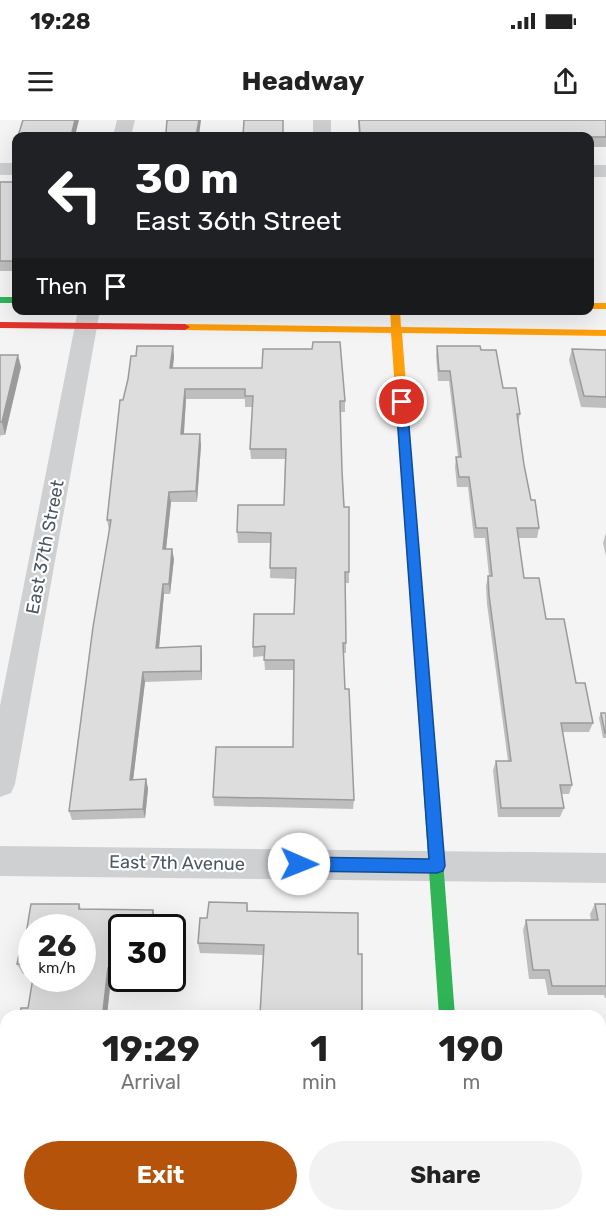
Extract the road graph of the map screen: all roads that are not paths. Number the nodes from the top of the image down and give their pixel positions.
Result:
1 (395, 315) edge
2 (88, 318) edge
3 (0, 325) edge
4 (396, 332) junction
5 (606, 333) edge
6 (0, 784) edge
7 (0, 861) edge
8 (437, 866) junction
9 (606, 868) edge
10 (447, 1010) edge

1 - 4 street
2 - 3 street
2 - 4 street
2 - 6 street, East 37th Street
4 - 5 street
4 - 8 street
7 - 8 street, East 7th Avenue
8 - 9 street, East 7th Avenue
8 - 10 street

